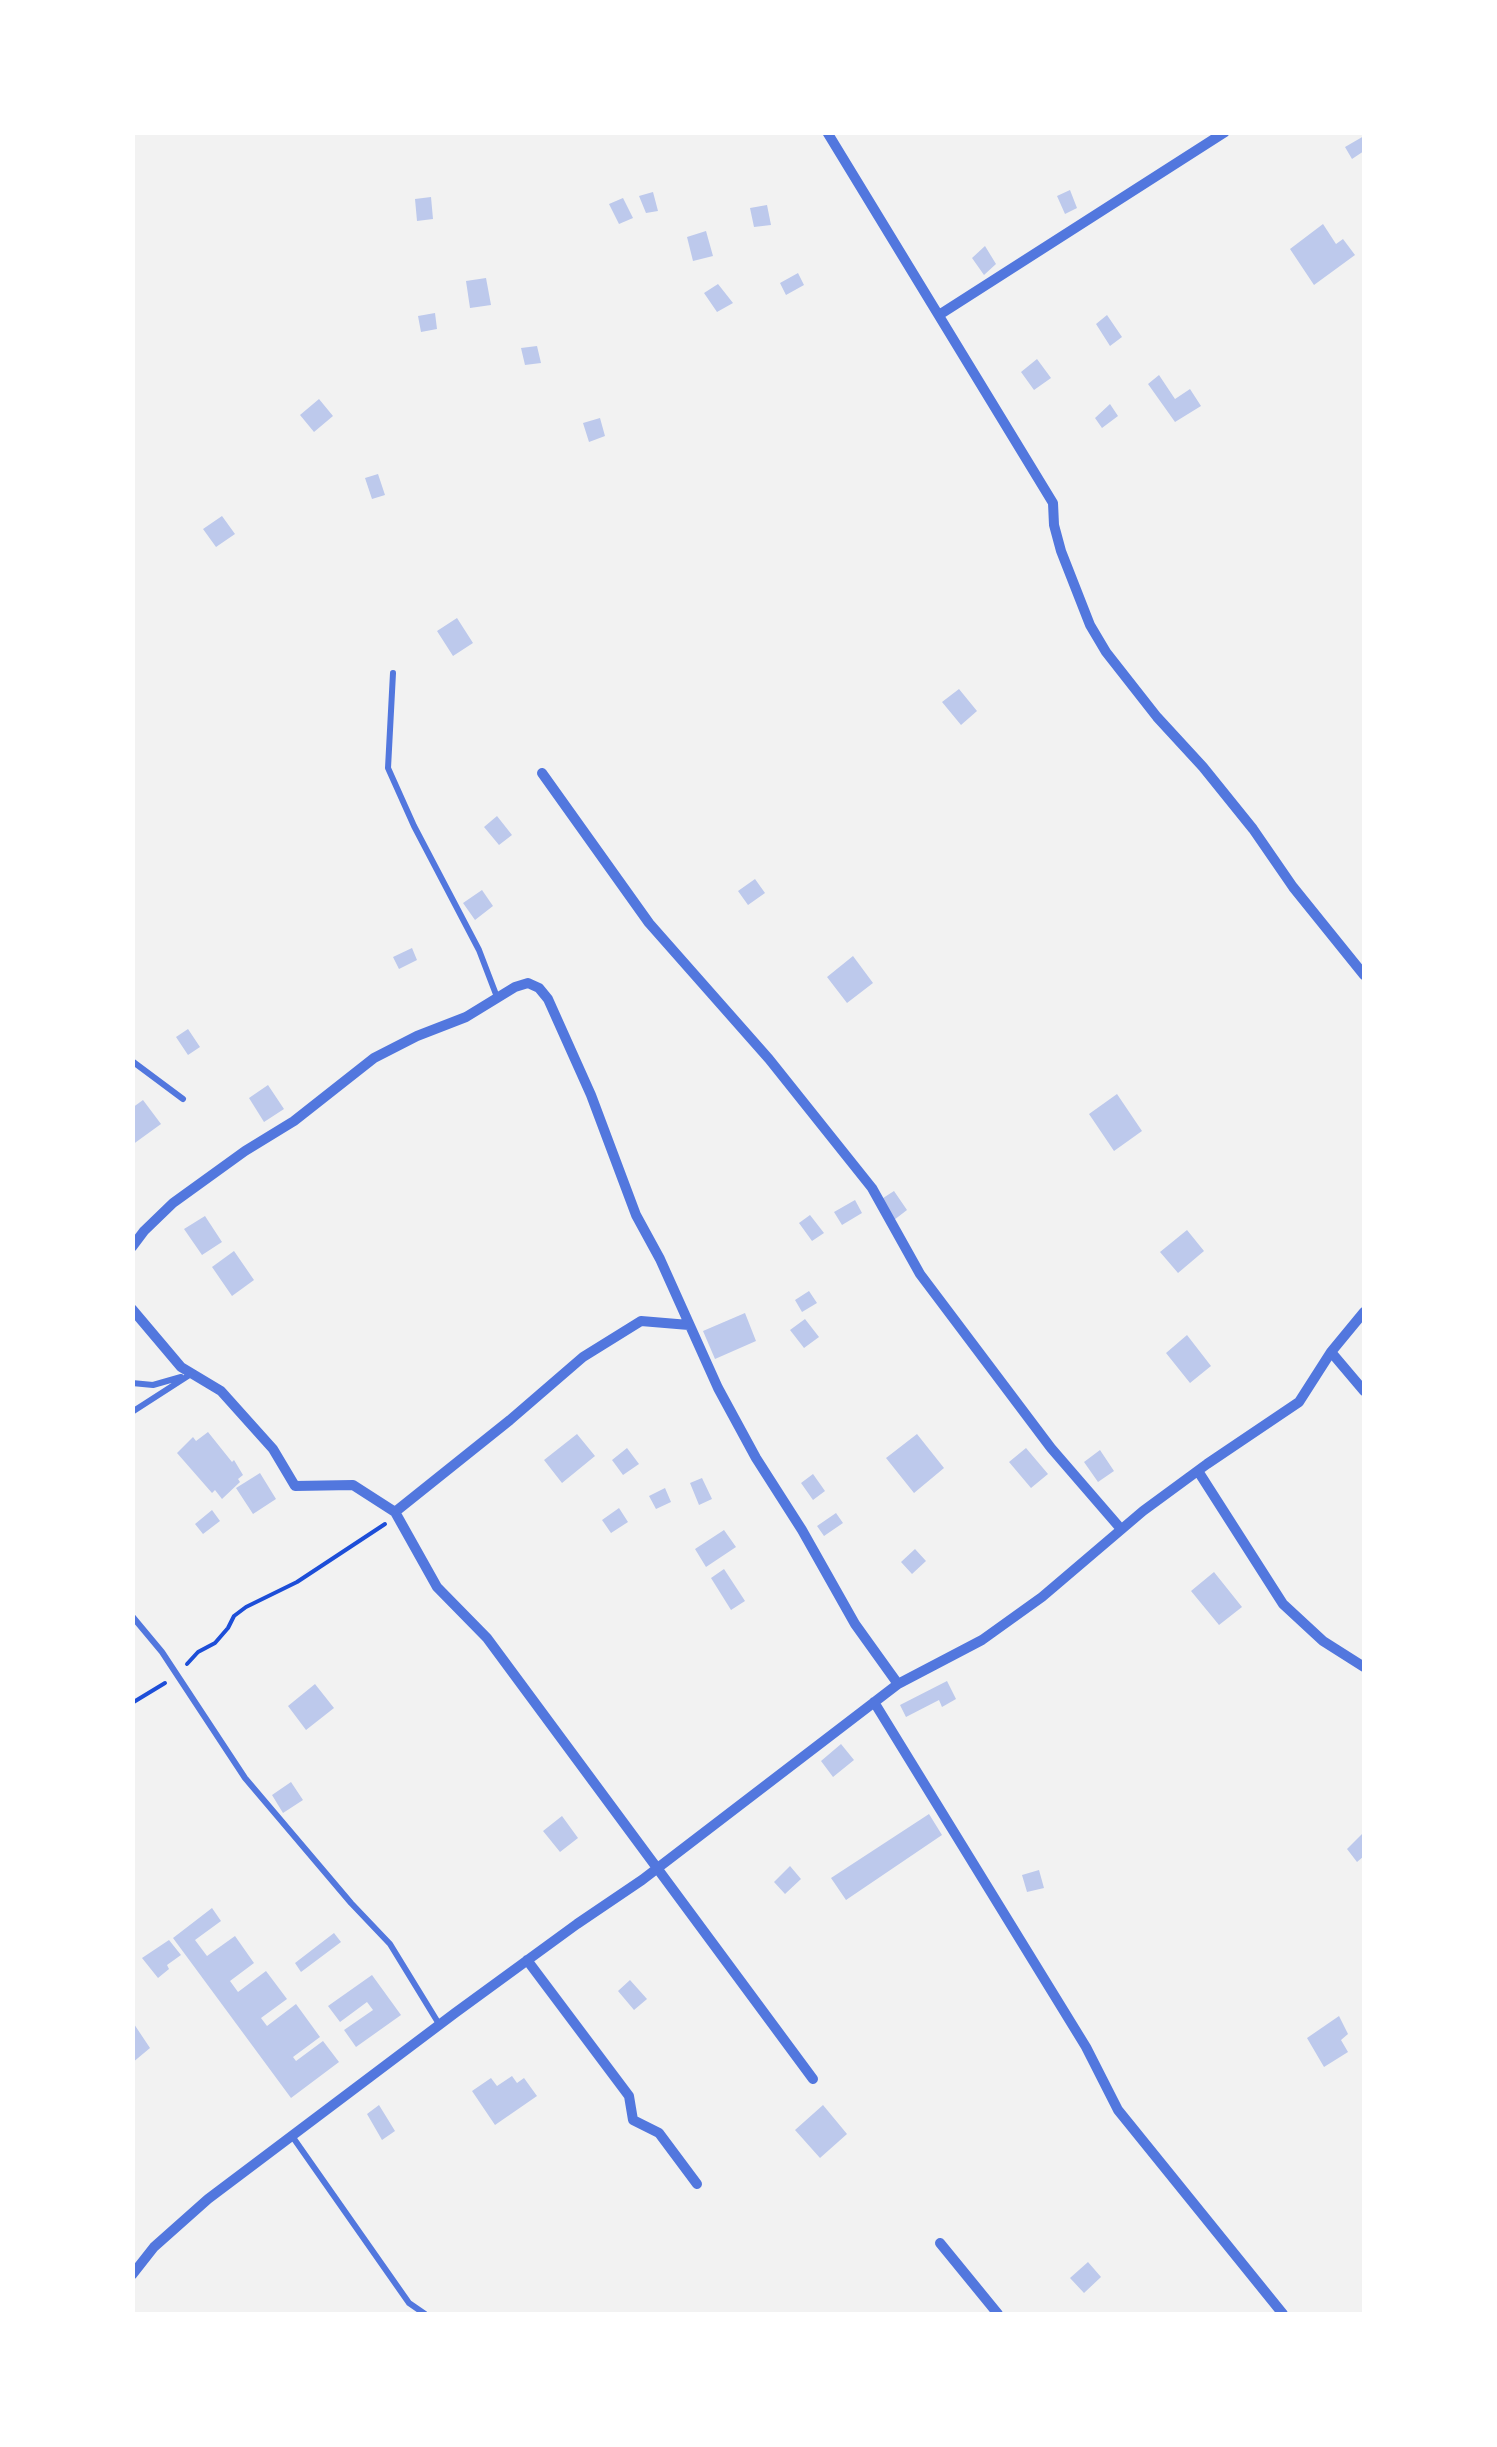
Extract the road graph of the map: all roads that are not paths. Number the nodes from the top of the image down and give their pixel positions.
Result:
1 (827, 132) edge
2 (1225, 132) edge
3 (938, 315) junction
4 (394, 673) dead end
5 (542, 773) dead end
6 (1364, 975) edge
7 (497, 999) junction
8 (132, 1061) edge
9 (183, 1099) dead end
10 (132, 1246) edge
11 (132, 1310) edge
12 (1364, 1312) edge
13 (689, 1325) junction
14 (1331, 1352) junction
15 (192, 1374) junction
16 (132, 1382) edge
17 (1364, 1391) edge
18 (132, 1412) edge
19 (1198, 1470) junction
20 (394, 1515) junction
21 (1121, 1529) junction
22 (132, 1616) edge
23 (1364, 1668) edge
24 (898, 1684) junction
25 (874, 1702) junction
26 (658, 1868) junction
27 (527, 1960) junction
28 (440, 2025) junction
29 (813, 2079) dead end
30 (292, 2136) junction
31 (698, 2184) dead end
32 (940, 2243) dead end
33 (132, 2274) edge
34 (425, 2314) edge
35 (998, 2314) edge
36 (1283, 2314) edge

1 - 3 street
2 - 3 street
3 - 6 street
4 - 7 lane
5 - 21 street
7 - 10 street
7 - 13 street
8 - 9 lane
11 - 15 street
12 - 14 street
13 - 20 street
13 - 24 street
14 - 17 street
14 - 19 street
15 - 16 lane
15 - 18 lane
15 - 20 street
19 - 21 street
19 - 23 street
20 - 26 street
21 - 24 street
22 - 28 lane
24 - 25 street
25 - 26 street
25 - 36 street
26 - 27 street
26 - 29 street
27 - 28 street
27 - 31 street
28 - 30 street
30 - 33 street
30 - 34 lane
32 - 35 street

